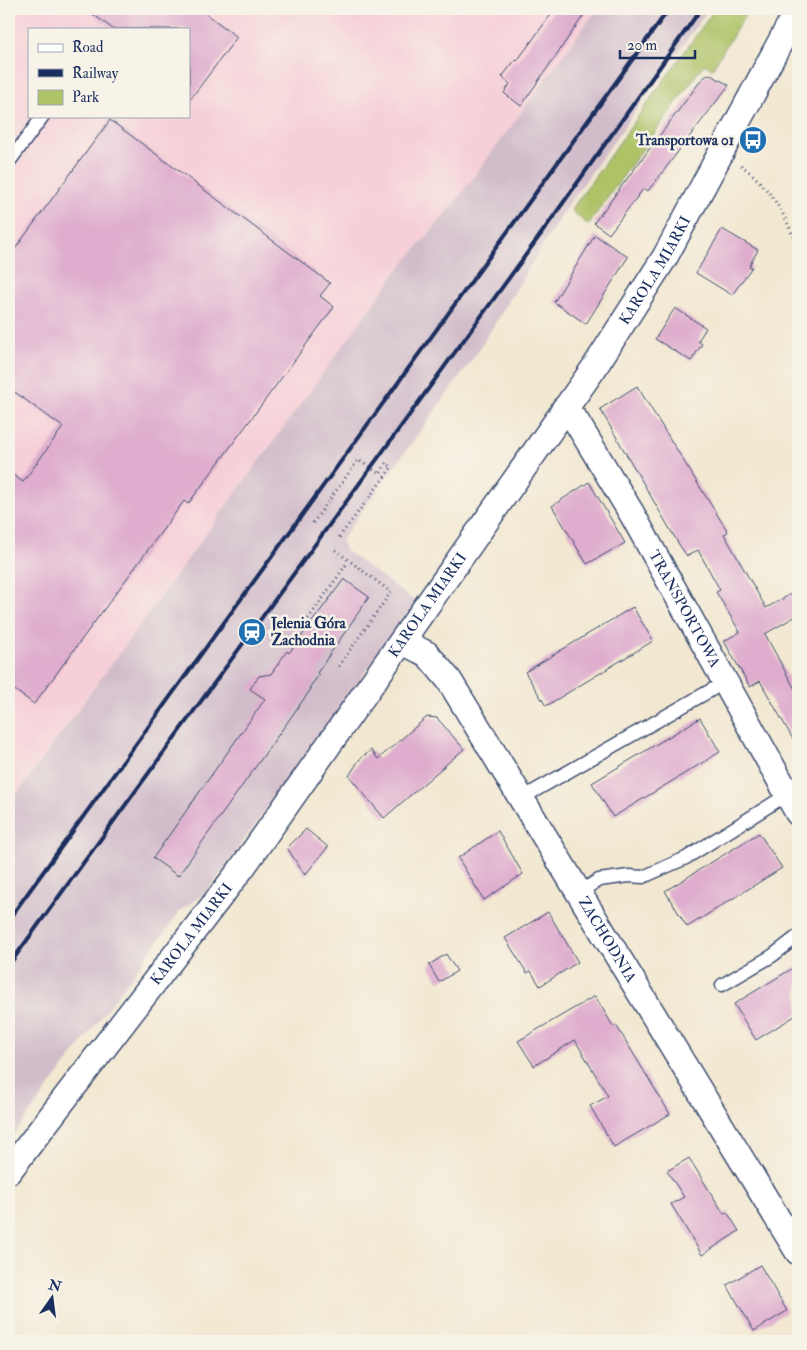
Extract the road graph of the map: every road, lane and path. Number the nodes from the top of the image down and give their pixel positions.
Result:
1 (798, 9) edge
2 (42, 118) edge
3 (9, 162) edge
4 (740, 164) dead end
5 (798, 248) edge
6 (564, 409) junction
7 (313, 523) dead end
8 (337, 540) dead end
9 (335, 550) dead end
10 (348, 562) junction
11 (308, 619) dead end
12 (403, 642) junction
13 (338, 667) dead end
14 (713, 689) dead end
15 (522, 798) junction
16 (793, 803) edge
17 (579, 892) junction
18 (798, 936) edge
19 (722, 986) dead end
20 (9, 1171) edge
21 (798, 1252) edge

1 - 6 street, KAROLA MIARKI
2 - 3 lane
4 - 5 path
6 - 12 street, KAROLA MIARKI
6 - 16 street, TRANSPORTOWA
7 - 8 path
9 - 10 path
10 - 11 path
10 - 13 path
12 - 15 street, ZACHODNIA
12 - 20 street, KAROLA MIARKI
14 - 15 lane
15 - 17 street, ZACHODNIA
16 - 17 lane
17 - 21 street, ZACHODNIA
18 - 19 lane

